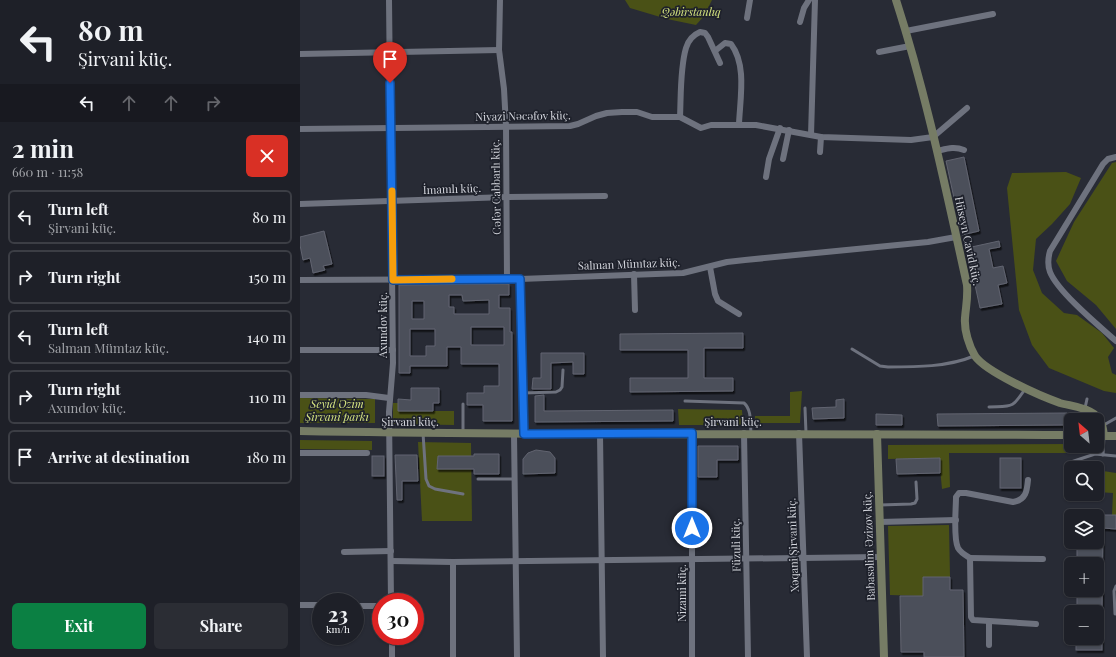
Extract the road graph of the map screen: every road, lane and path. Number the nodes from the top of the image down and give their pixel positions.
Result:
1 (389, 0) edge
2 (500, 0) edge
3 (750, 0) edge
4 (809, 0) edge
5 (815, 0) edge
6 (896, 0) edge
7 (993, 14) dead end
8 (747, 18) dead end
9 (800, 22) dead end
10 (906, 31) junction
11 (910, 46) junction
12 (499, 50) junction
13 (714, 51) junction
14 (879, 52) dead end
15 (390, 53) junction
16 (300, 54) edge
17 (720, 63) dead end
18 (967, 108) dead end
19 (680, 117) junction
20 (739, 124) junction
21 (506, 126) junction
22 (391, 128) junction
23 (780, 128) junction
24 (300, 129) edge
25 (789, 130) junction
26 (811, 135) junction
27 (821, 137) junction
28 (933, 137) junction
29 (964, 150) dead end
30 (937, 151) junction
31 (820, 152) dead end
32 (1116, 157) edge
33 (783, 159) dead end
34 (766, 177) dead end
35 (605, 196) dead end
36 (507, 197) junction
37 (392, 202) junction
38 (300, 204) edge
39 (956, 237) junction
40 (710, 267) junction
41 (634, 274) junction
42 (507, 278) junction
43 (520, 279) junction
44 (300, 280) edge
45 (393, 280) junction
46 (634, 310) dead end
47 (739, 314) dead end
48 (1116, 341) edge
49 (852, 349) dead end
50 (300, 350) edge
51 (393, 350) junction
52 (975, 356) junction
53 (563, 370) dead end
54 (1026, 388) junction
55 (523, 393) junction
56 (300, 395) edge
57 (389, 398) junction
58 (1087, 399) dead end
59 (685, 401) dead end
60 (463, 404) dead end
61 (989, 407) dead end
62 (805, 408) dead end
63 (1084, 410) junction
64 (1092, 413) edge
65 (1116, 418) edge
66 (1104, 425) edge
67 (300, 431) edge
68 (389, 433) junction
69 (424, 433) junction
70 (462, 433) junction
71 (692, 433) junction
72 (748, 433) junction
73 (802, 433) junction
74 (514, 434) junction
75 (524, 434) junction
76 (600, 434) junction
77 (877, 434) junction
78 (1064, 435) edge
79 (1104, 436) edge
80 (1116, 436) edge
81 (300, 453) edge
82 (367, 453) dead end
83 (1103, 455) joint
84 (1116, 456) edge
85 (1073, 461) edge
86 (478, 479) dead end
87 (515, 479) junction
88 (1028, 480) dead end
89 (916, 482) dead end
90 (463, 494) dead end
91 (879, 505) junction
92 (956, 520) junction
93 (879, 522) junction
94 (391, 551) junction
95 (344, 552) dead end
96 (880, 557) junction
97 (804, 558) junction
98 (970, 558) junction
99 (692, 559) junction
100 (747, 559) junction
101 (1043, 559) dead end
102 (391, 561) junction
103 (515, 561) junction
104 (603, 561) junction
105 (453, 562) junction
106 (1116, 586) edge
107 (391, 593) edge
108 (300, 605) edge
109 (312, 605) edge
110 (1114, 614) dead end
111 (989, 622) junction
112 (1036, 624) dead end
113 (392, 645) edge
114 (988, 645) dead end
115 (392, 657) edge
116 (453, 657) edge
117 (517, 657) edge
118 (603, 657) edge
119 (692, 657) edge
120 (748, 657) edge
121 (807, 657) edge
122 (884, 657) edge

1 - 15 street, Axundov küç.
2 - 12 street, Cəfər Cabbarlı küç.
3 - 8 street
4 - 9 street
5 - 26 street
6 - 10 main road, Hüseyn Cavid küç.
7 - 10 street
10 - 11 main road, Hüseyn Cavid küç.
11 - 14 street
11 - 28 main road, Hüseyn Cavid küç.
12 - 15 street
12 - 21 street, Cəfər Cabbarlı küç.
13 - 17 street
13 - 19 street
13 - 20 street
15 - 16 street
15 - 22 street, Axundov küç.
18 - 28 street
19 - 20 street, Niyazi Nəcəfov küç.
19 - 21 street, Niyazi Nəcəfov küç.
20 - 23 street, Niyazi Nəcəfov küç.
21 - 22 street, Niyazi Nəcəfov küç.
21 - 36 street, Cəfər Cabbarlı küç.
22 - 24 street, Niyazi Nəcəfov küç.
22 - 37 street, Axundov küç.
23 - 25 street, Niyazi Nəcəfov küç.
23 - 34 street
25 - 26 street, Niyazi Nəcəfov küç.
25 - 33 street
26 - 27 street, Niyazi Nəcəfov küç.
27 - 28 street, Niyazi Nəcəfov küç.
27 - 31 street
28 - 30 main road, Hüseyn Cavid küç.
29 - 30 street
30 - 39 main road, Hüseyn Cavid küç.
32 - 48 street
35 - 36 street, İmamlı küç.
36 - 37 street, İmamlı küç.
36 - 42 street, Cəfər Cabbarlı küç.
37 - 38 street, İmamlı küç.
37 - 45 street, Axundov küç.
39 - 40 street, Salman Mümtaz küç.
39 - 52 main road, Hüseyn Cavid küç.
40 - 41 street, Salman Mümtaz küç.
40 - 47 street
41 - 43 street, Salman Mümtaz küç.
41 - 46 street
42 - 43 street, Salman Mümtaz küç.
42 - 45 street, Salman Mümtaz küç.
43 - 55 street
44 - 45 street, Salman Mümtaz küç.
45 - 51 street, Axundov küç.
49 - 52 lane
50 - 51 street
51 - 57 street, Axundov küç.
52 - 54 main road, Hüseyn Cavid küç.
53 - 55 lane
54 - 61 lane
54 - 63 main road, Hüseyn Cavid küç.
55 - 75 street
56 - 57 street
57 - 68 street, Axundov küç.
58 - 63 lane
59 - 72 lane
60 - 70 lane
62 - 73 lane
63 - 64 main road, Hüseyn Cavid küç.
65 - 66 lane
67 - 68 main road, Şirvani küç.
68 - 69 main road, Şirvani küç.
68 - 94 street, Axundov küç.
69 - 70 main road, Şirvani küç.
69 - 90 lane
70 - 74 main road, Şirvani küç.
71 - 72 main road, Şirvani küç.
71 - 76 main road, Şirvani küç.
71 - 99 street, Nizami küç.
72 - 73 main road, Şirvani küç.
72 - 100 street, Füzuli küç.
73 - 77 main road, Şirvani küç.
73 - 97 street, Xəqani Şirvani küç.
74 - 75 main road, Şirvani küç.
74 - 87 street
75 - 76 main road, Şirvani küç.
76 - 104 street
77 - 78 main road, Şirvani küç.
77 - 91 main road, Babasəlim Əzizov küç.
79 - 80 main road
81 - 82 street
83 - 84 lane
83 - 85 lane
86 - 87 lane
87 - 103 street
88 - 92 street
89 - 91 lane
91 - 93 main road, Babasəlim Əzizov küç.
92 - 93 street
92 - 98 street
93 - 96 main road, Babasəlim Əzizov küç.
94 - 95 street
94 - 102 street, Axundov küç.
96 - 97 street
96 - 122 main road, Babasəlim Əzizov küç.
97 - 100 street
97 - 121 street, Xəqani Şirvani küç.
98 - 101 street
98 - 111 street
99 - 100 street
99 - 104 street
99 - 119 street, Nizami küç.
100 - 120 street, Füzuli küç.
102 - 105 street
102 - 107 street, Axundov küç.
103 - 104 street
103 - 105 street
103 - 117 street
104 - 118 street
105 - 116 street
106 - 110 lane
108 - 109 street
111 - 112 street
111 - 114 street
113 - 115 street

